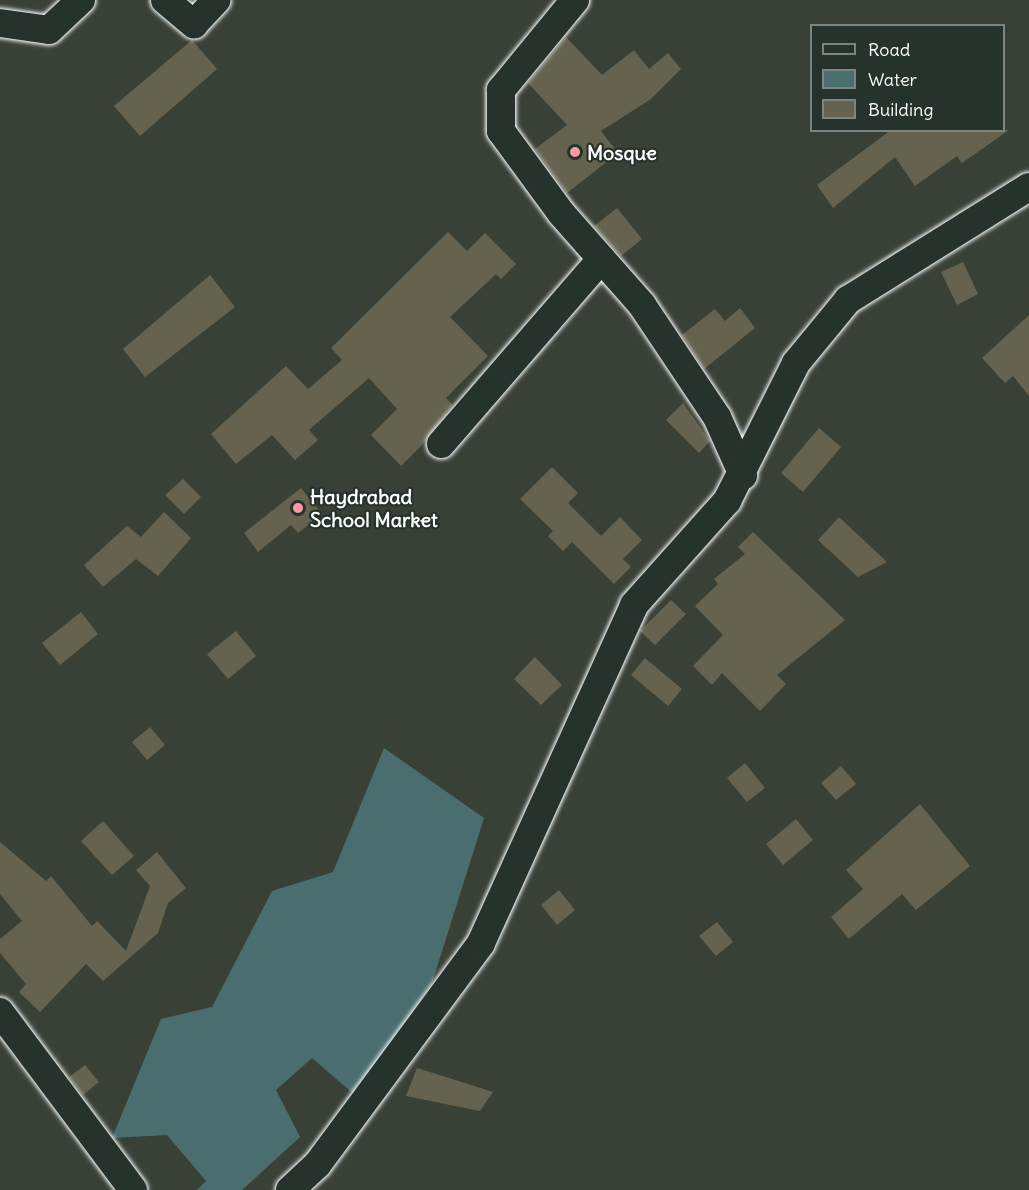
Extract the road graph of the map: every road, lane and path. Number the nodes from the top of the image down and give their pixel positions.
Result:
1 (81, 0) edge
2 (165, 0) edge
3 (216, 0) edge
4 (575, 0) edge
5 (0, 22) edge
6 (1029, 187) edge
7 (601, 259) junction
8 (441, 444) dead end
9 (743, 475) junction
10 (0, 1012) edge
11 (132, 1190) edge
12 (291, 1190) edge

1 - 5 street
2 - 3 street
4 - 7 street
6 - 9 street
7 - 8 street
7 - 9 street
9 - 12 street
10 - 11 street

